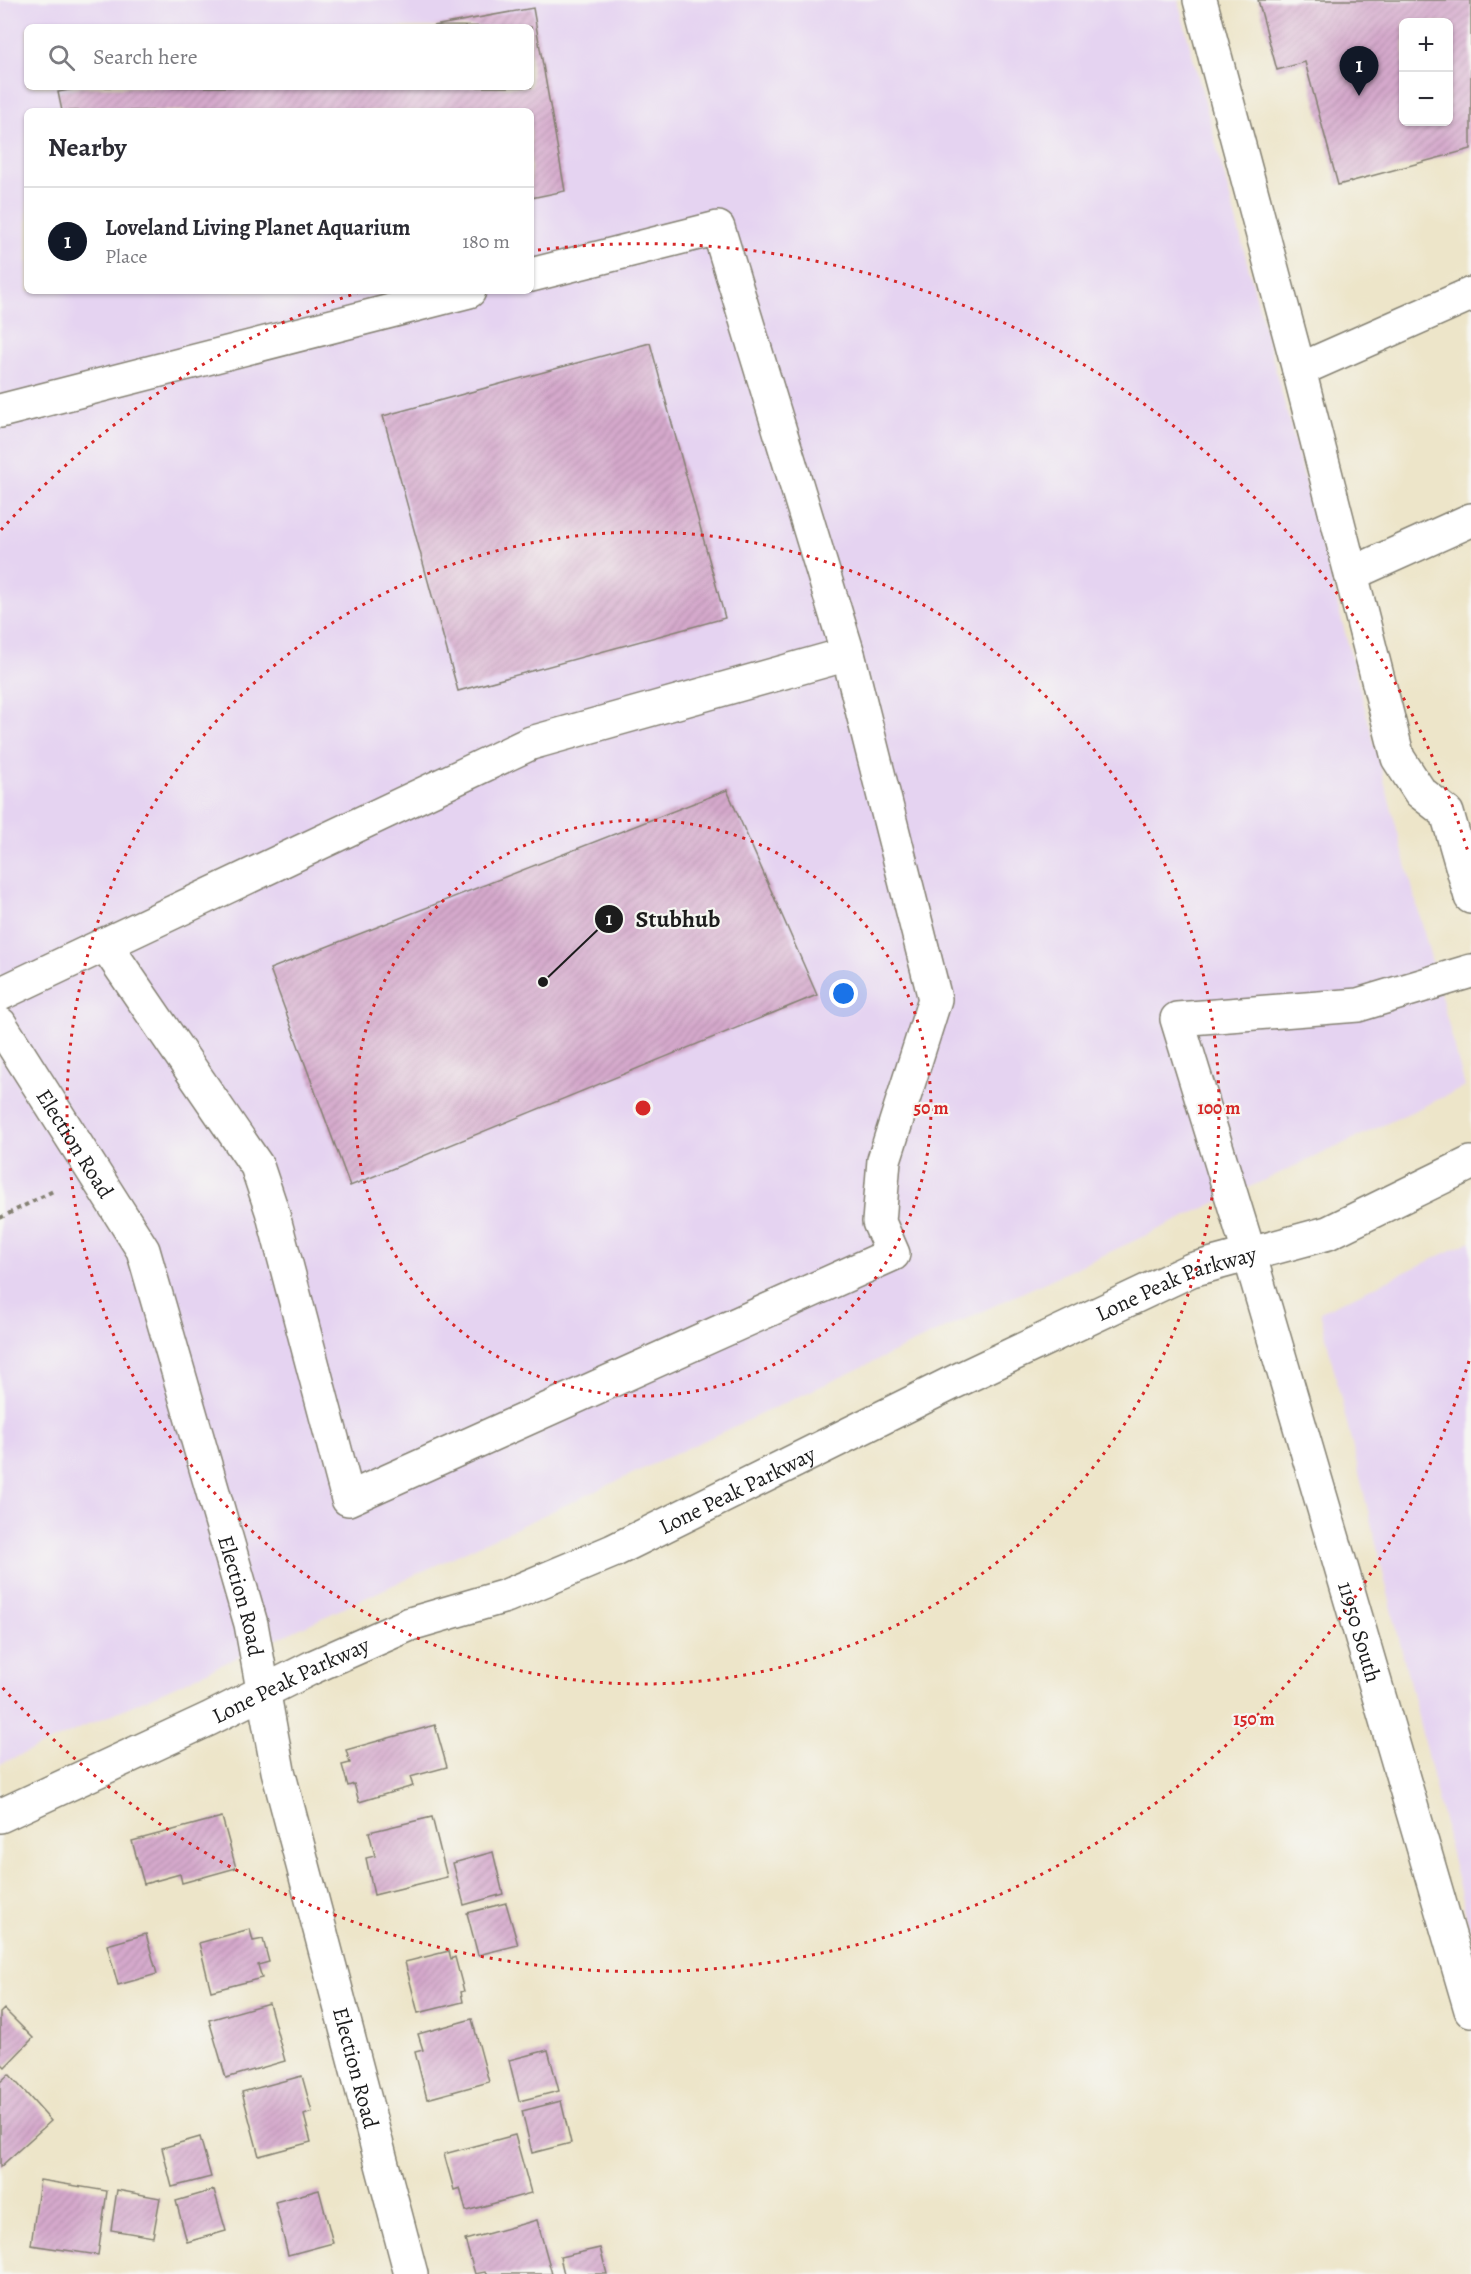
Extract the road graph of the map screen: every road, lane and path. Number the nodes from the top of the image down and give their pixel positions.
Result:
1 (1200, 0) edge
2 (534, 274) edge
3 (458, 294) edge
4 (1471, 294) edge
5 (1299, 370) junction
6 (0, 411) edge
7 (1471, 520) edge
8 (1351, 574) junction
9 (848, 654) junction
10 (1471, 897) edge
11 (105, 944) junction
12 (1471, 971) edge
13 (0, 994) edge
14 (0, 1024) edge
15 (1471, 1163) edge
16 (53, 1191) dead end
17 (0, 1218) edge
18 (1249, 1253) junction
19 (263, 1691) junction
20 (0, 1816) edge
21 (1471, 2010) edge
22 (411, 2274) edge

1 - 5 street
2 - 9 street
3 - 6 street
4 - 5 street
5 - 8 street
7 - 8 street
8 - 10 street
9 - 11 street
9 - 11 street
11 - 13 street
12 - 18 street, 11950 South
14 - 19 street, Election Road
15 - 18 street, Lone Peak Parkway
16 - 17 path
18 - 19 street, Lone Peak Parkway
18 - 21 street, 11950 South
19 - 20 street, Lone Peak Parkway
19 - 22 street, Election Road

